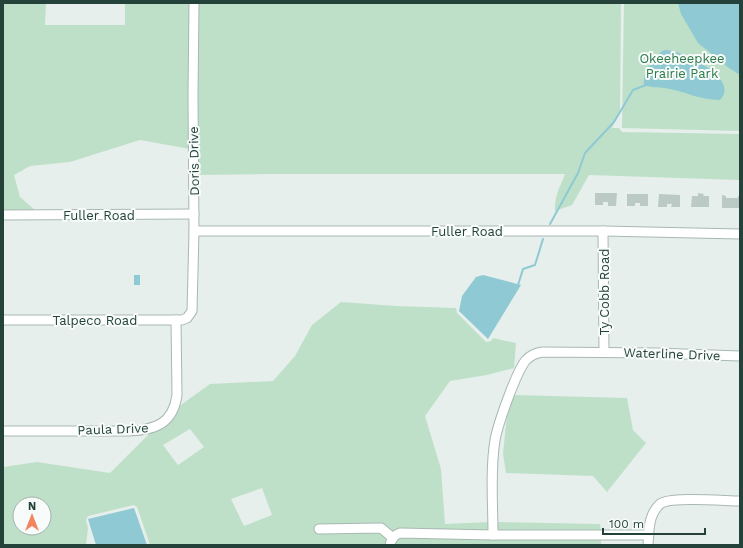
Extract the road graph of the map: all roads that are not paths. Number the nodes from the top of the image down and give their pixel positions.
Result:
1 (194, 3) edge
2 (194, 214) junction
3 (3, 215) edge
4 (194, 231) junction
5 (603, 231) junction
6 (740, 234) edge
7 (187, 318) joint
8 (3, 320) edge
9 (176, 320) junction
10 (604, 352) junction
11 (740, 356) edge
12 (3, 431) edge
13 (740, 501) edge
14 (319, 529) dead end
15 (649, 534) junction
16 (493, 535) junction
17 (391, 542) edge
18 (648, 545) edge

1 - 2 street, Doris Drive
2 - 3 street, Fuller Road
2 - 4 street, Doris Drive
4 - 5 street, Fuller Road
4 - 7 street, Doris Drive
5 - 6 street, Fuller Road
5 - 10 street, Ty Cobb Road
7 - 9 street, Talpeco Road
8 - 9 street, Talpeco Road
9 - 12 street, Paula Drive
10 - 11 street, Waterline Drive
10 - 16 street, Waterline Drive
13 - 15 street
14 - 17 street
15 - 16 street
15 - 18 street
16 - 17 street

